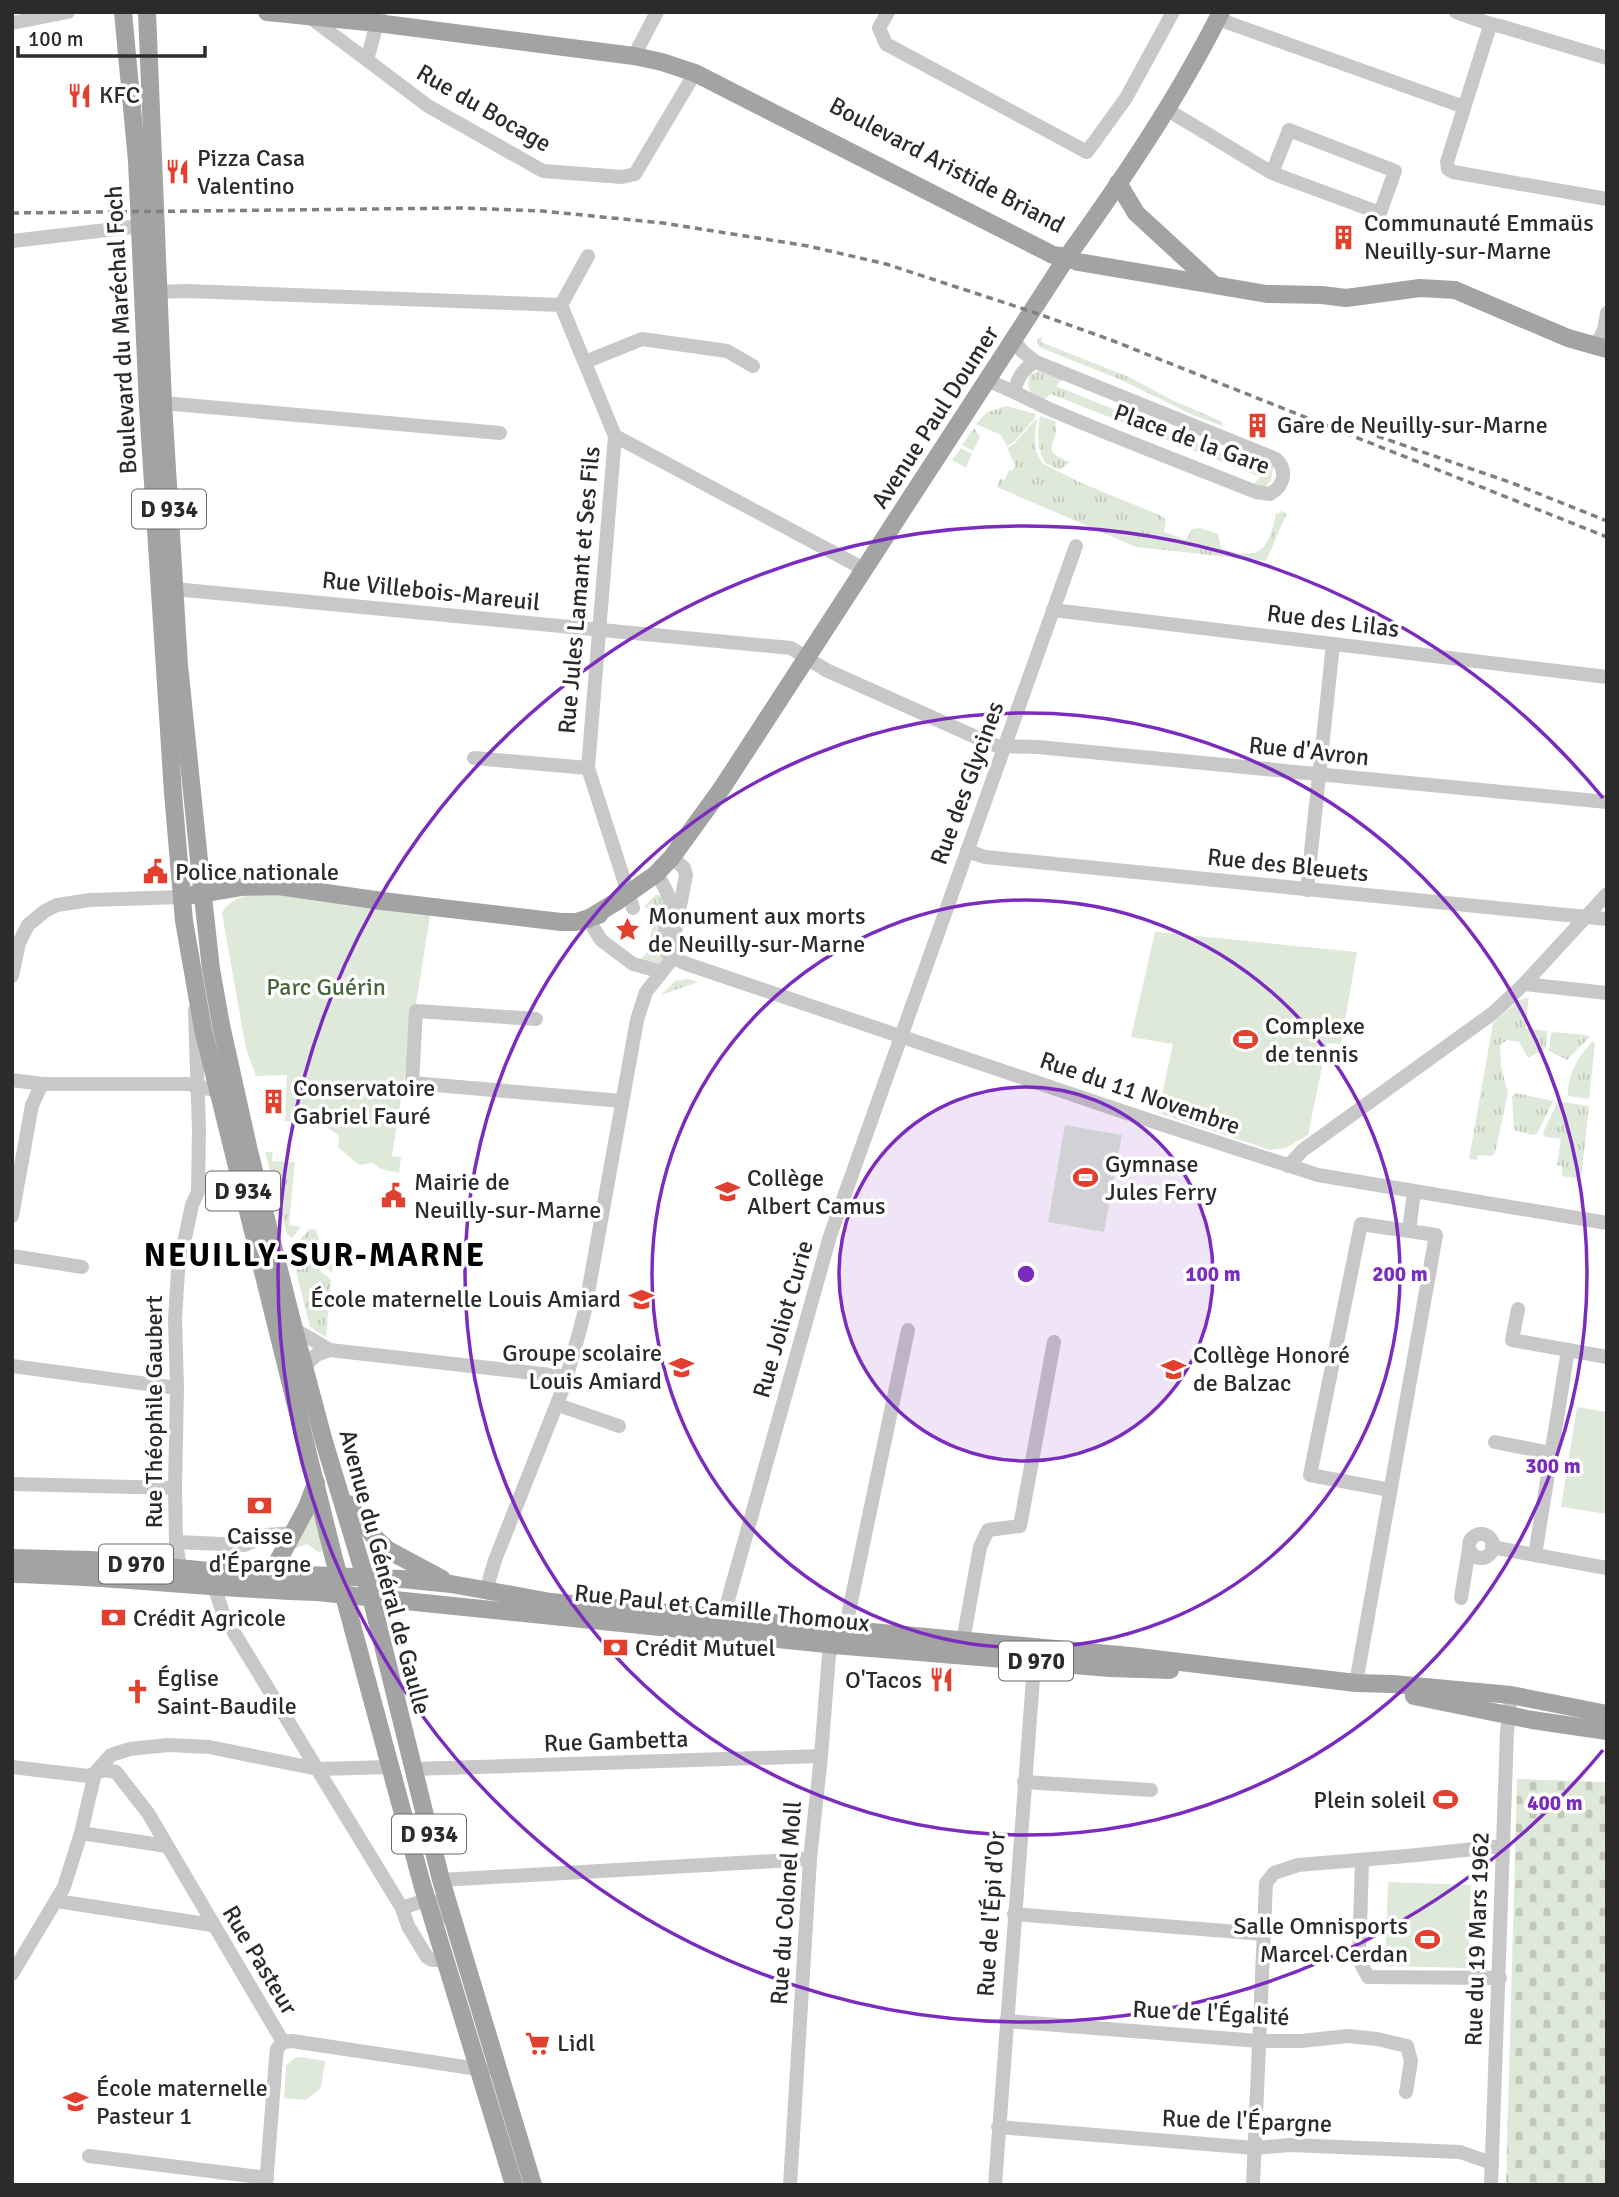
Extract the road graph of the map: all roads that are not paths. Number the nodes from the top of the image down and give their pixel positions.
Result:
1 (68, 12) edge
2 (123, 12) edge
3 (130, 12) edge
4 (147, 12) edge
5 (267, 12) edge
6 (657, 12) edge
7 (888, 12) edge
8 (1172, 12) edge
9 (1456, 12) edge
10 (306, 16) junction
11 (1219, 16) edge
12 (379, 18) edge
13 (12, 23) edge
14 (1490, 26) junction
15 (636, 50) junction
16 (1607, 58) edge
17 (367, 61) junction
18 (695, 73) junction
19 (1464, 107) junction
20 (1166, 109) junction
21 (152, 123) junction
22 (1272, 173) junction
23 (1118, 183) junction
24 (1607, 199) edge
25 (1100, 211) junction
26 (1136, 213) junction
27 (141, 226) junction
28 (12, 240) edge
29 (587, 256) dead end
30 (1067, 257) junction
31 (1213, 284) junction
32 (158, 292) junction
33 (561, 305) junction
34 (1607, 313) edge
35 (1014, 341) junction
36 (1601, 347) edge
37 (585, 362) junction
38 (1035, 362) junction
39 (753, 366) dead end
40 (988, 381) junction
41 (1014, 391) junction
42 (163, 403) junction
43 (500, 433) dead end
44 (615, 436) junction
45 (1076, 546) dead end
46 (864, 569) junction
47 (174, 589) junction
48 (1053, 610) junction
49 (599, 630) junction
50 (1333, 643) junction
51 (807, 658) junction
52 (1607, 677) edge
53 (1006, 746) junction
54 (474, 758) dead end
55 (588, 768) junction
56 (1318, 775) junction
57 (1607, 802) edge
58 (967, 851) junction
59 (676, 860) junction
60 (659, 879) junction
61 (1307, 890) junction
62 (197, 894) junction
63 (1607, 894) edge
64 (631, 902) junction
65 (1585, 917) junction
66 (589, 919) junction
67 (1607, 919) edge
68 (671, 957) junction
69 (662, 972) junction
70 (12, 976) edge
71 (1524, 984) junction
72 (196, 991) junction
73 (1607, 993) edge
74 (536, 1018) dead end
75 (900, 1036) junction
76 (12, 1080) edge
77 (42, 1084) junction
78 (197, 1087) junction
79 (225, 1089) junction
80 (622, 1101) junction
81 (1288, 1166) junction
82 (1414, 1192) junction
83 (12, 1216) edge
84 (1607, 1223) edge
85 (1409, 1231) junction
86 (12, 1256) edge
87 (82, 1267) dead end
88 (1518, 1308) dead end
89 (294, 1329) junction
90 (908, 1330) dead end
91 (1054, 1342) dead end
92 (330, 1350) junction
93 (1568, 1350) junction
94 (1607, 1357) edge
95 (12, 1366) edge
96 (304, 1367) junction
97 (566, 1379) junction
98 (177, 1388) junction
99 (558, 1405) junction
100 (619, 1426) dead end
101 (1495, 1443) dead end
102 (1551, 1453) junction
103 (316, 1483) junction
104 (12, 1484) edge
105 (175, 1488) junction
106 (1390, 1490) junction
107 (342, 1496) junction
108 (293, 1533) junction
109 (176, 1542) junction
110 (1535, 1555) junction
111 (12, 1558) edge
112 (1607, 1568) edge
113 (12, 1574) edge
114 (266, 1574) junction
115 (339, 1575) junction
116 (179, 1576) junction
117 (364, 1576) junction
118 (451, 1584) junction
119 (214, 1586) junction
120 (486, 1591) junction
121 (344, 1594) junction
122 (371, 1597) junction
123 (1461, 1598) dead end
124 (724, 1625) junction
125 (842, 1628) junction
126 (963, 1641) junction
127 (834, 1645) junction
128 (1035, 1654) junction
129 (1356, 1683) junction
130 (1511, 1695) junction
131 (1607, 1714) edge
132 (1510, 1716) junction
133 (1607, 1731) edge
134 (821, 1756) junction
135 (12, 1767) edge
136 (390, 1767) junction
137 (318, 1769) junction
138 (413, 1769) junction
139 (95, 1773) junction
140 (1024, 1782) junction
141 (1151, 1790) dead end
142 (80, 1833) junction
143 (167, 1846) junction
144 (1503, 1846) junction
145 (810, 1859) junction
146 (1363, 1860) junction
147 (441, 1880) junction
148 (427, 1900) junction
149 (57, 1901) junction
150 (402, 1908) junction
151 (1014, 1914) junction
152 (212, 1925) junction
153 (454, 1925) junction
154 (1264, 1934) junction
155 (446, 1960) junction
156 (12, 1974) edge
157 (1500, 1978) junction
158 (1006, 2021) junction
159 (1259, 2041) junction
160 (283, 2042) junction
161 (488, 2069) junction
162 (1406, 2092) dead end
163 (998, 2127) junction
164 (1255, 2147) junction
165 (89, 2156) dead end
166 (1492, 2163) junction
167 (267, 2181) edge
168 (514, 2185) edge
169 (533, 2185) edge
170 (790, 2185) edge
171 (995, 2185) edge
172 (1253, 2185) edge
173 (1491, 2185) edge

1 - 13 street
2 - 27 main road, Boulevard du Maréchal Foch / D 934
3 - 21 main road
4 - 21 main road, Boulevard du Maréchal Foch / D 934
5 - 10 main road, Boulevard Aristide Briand
6 - 15 street
7 - 8 street
9 - 14 street
10 - 12 main road, Boulevard Aristide Briand
10 - 17 street, Rue du Bocage
11 - 19 street
11 - 20 main road, Avenue Paul Doumer
12 - 15 main road, Boulevard Aristide Briand
12 - 17 street
14 - 16 street
14 - 19 street
15 - 18 main road, Boulevard Aristide Briand
15 - 30 main road, Boulevard Aristide Briand
17 - 18 street, Rue du Bocage
18 - 30 main road, Boulevard Aristide Briand
19 - 24 street
20 - 22 street
20 - 23 main road, Avenue Paul Doumer
21 - 32 main road, Boulevard du Maréchal Foch / D 934
22 - 22 street
23 - 25 main road, Avenue Paul Doumer
23 - 26 main road
25 - 26 main road
25 - 30 main road, Avenue Paul Doumer
26 - 31 main road
27 - 28 street
27 - 62 main road, Boulevard du Maréchal Foch / D 934
29 - 33 street
30 - 31 main road
30 - 35 main road, Avenue Paul Doumer
31 - 36 main road
32 - 33 street
32 - 42 main road, Boulevard du Maréchal Foch / D 934
33 - 37 street, Rue Jules Lamant et Ses Fils
34 - 36 street
35 - 38 street, Place de la Gare
35 - 40 main road, Avenue Paul Doumer
37 - 39 street
37 - 44 street, Rue Jules Lamant et Ses Fils
38 - 41 street
38 - 41 street, Place de la Gare
40 - 41 street, Place de la Gare
40 - 46 main road, Avenue Paul Doumer
42 - 43 street
42 - 47 main road, Boulevard du Maréchal Foch / D 934
44 - 46 street
44 - 49 street, Rue Jules Lamant et Ses Fils
45 - 48 street, Rue des Glycines
46 - 51 main road, Avenue Paul Doumer
47 - 49 street, Rue Villebois-Mareuil
47 - 62 main road, Boulevard du Maréchal Foch / D 934
48 - 50 street, Rue des Lilas
48 - 53 street, Rue des Glycines
49 - 51 street, Rue Villebois-Mareuil
49 - 55 street, Rue Jules Lamant et Ses Fils
50 - 52 street, Rue des Lilas
50 - 56 street
51 - 53 street, Rue d'Avron
51 - 59 main road, Avenue Paul Doumer
53 - 56 street, Rue d'Avron
53 - 58 street, Rue des Glycines
54 - 55 street
55 - 64 street, Rue Jules Lamant et Ses Fils
56 - 57 street, Rue d'Avron
56 - 61 street
58 - 61 street, Rue des Bleuets
58 - 75 street, Rue des Glycines
59 - 60 main road, Avenue Paul Doumer
59 - 68 street
60 - 64 main road, Avenue Paul Doumer
60 - 68 street
61 - 65 street, Rue des Bleuets
62 - 66 main road, Avenue Paul Doumer
62 - 70 street
62 - 72 main road, Avenue du Général de Gaulle / D 934
62 - 79 main road, Avenue du Général de Gaulle / D 934
63 - 65 street
64 - 66 main road, Avenue Paul Doumer
65 - 67 street, Rue des Bleuets
65 - 71 street
66 - 69 street
68 - 69 street
68 - 75 street, Rue du 11 Novembre
69 - 80 street
71 - 73 street
71 - 81 street
72 - 78 street, Rue Théophile Gaubert
72 - 79 main road, Avenue du Général de Gaulle / D 934
74 - 80 street
75 - 81 street, Rue du 11 Novembre
75 - 124 street, Rue Joliot Curie
76 - 77 street
77 - 78 street
77 - 83 street
78 - 79 street
78 - 98 street, Rue Théophile Gaubert
79 - 89 main road, Avenue du Général de Gaulle / D 934
79 - 103 main road, Avenue du Général de Gaulle / D 934
80 - 97 street
81 - 82 street, Rue du 11 Novembre
82 - 84 street, Rue du 11 Novembre
82 - 85 street
85 - 106 street
85 - 106 street
86 - 87 street
88 - 93 street
89 - 92 street
89 - 96 main road, Avenue du Général de Gaulle / D 934
90 - 125 street, Rue du Colonel Moll
91 - 126 street
92 - 96 street
92 - 97 street
93 - 94 street
93 - 102 street
95 - 98 street
96 - 107 main road, Avenue du Général de Gaulle / D 934
97 - 99 street
98 - 105 street, Rue Théophile Gaubert
99 - 100 street
99 - 120 street
101 - 102 street
102 - 110 street
103 - 108 main road
103 - 115 main road, Avenue du Général de Gaulle / D 934
104 - 105 street
105 - 109 street, Rue Théophile Gaubert
106 - 129 street
107 - 117 main road, Avenue du Général de Gaulle / D 934
107 - 118 main road
108 - 109 street
108 - 114 main road
109 - 116 street, Rue Théophile Gaubert
110 - 112 street
110 - 123 street
111 - 116 main road, D 970
113 - 116 main road, D 970
114 - 115 main road, Rue Paul et Camille Thomoux / D 970
114 - 116 main road, D 970
115 - 117 main road, Rue Paul et Camille Thomoux / D 970
115 - 121 main road, Avenue du Général de Gaulle / D 934
116 - 119 main road, D 970
117 - 118 main road, Rue Paul et Camille Thomoux / D 970
117 - 122 main road, Avenue du Général de Gaulle / D 934
118 - 120 main road, Rue Paul et Camille Thomoux / D 970
119 - 121 main road, Rue Paul et Camille Thomoux / D 970
119 - 137 street
120 - 124 main road, Rue Paul et Camille Thomoux / D 970
121 - 122 main road, Rue Paul et Camille Thomoux / D 970
121 - 136 main road, Avenue du Général de Gaulle / D 934
122 - 124 main road, Rue Paul et Camille Thomoux / D 970
122 - 138 main road, Avenue du Général de Gaulle / D 934
124 - 125 main road, Rue Paul et Camille Thomoux / D 970
124 - 127 main road, Rue Paul et Camille Thomoux / D 970
125 - 126 main road, Rue Paul et Camille Thomoux / D 970
125 - 127 street, Rue du Colonel Moll
126 - 128 main road, Rue Paul et Camille Thomoux / D 970
127 - 128 main road, Rue Paul et Camille Thomoux / D 970
127 - 134 street, Rue du Colonel Moll
128 - 129 main road, Rue Paul et Camille Thomoux / D 970
128 - 140 street, Rue de l'Épi d'Or
129 - 130 main road, Rue Paul et Camille Thomoux / D 970
129 - 132 main road, Rue Paul et Camille Thomoux / D 970
130 - 131 main road, Rue Paul et Camille Thomoux / D 970
130 - 132 street, Rue du 19 Mars 1962
132 - 133 main road, Rue Paul et Camille Thomoux / D 970
132 - 144 street, Rue du 19 Mars 1962
134 - 138 street, Rue Gambetta
134 - 145 street, Rue du Colonel Moll
135 - 139 street
136 - 137 street
136 - 148 main road, Avenue du Général de Gaulle / D 934
137 - 139 street
137 - 150 street
138 - 147 main road, Avenue du Général de Gaulle / D 934
139 - 142 street
139 - 143 street, Rue Pasteur
140 - 141 street
140 - 151 street, Rue de l'Épi d'Or
142 - 143 street
142 - 149 street
143 - 152 street, Rue Pasteur
144 - 146 street
144 - 157 street, Rue du 19 Mars 1962
145 - 147 street
145 - 170 street, Rue du Colonel Moll
146 - 154 street
146 - 157 street
147 - 153 main road, Avenue du Général de Gaulle / D 934
148 - 150 street
148 - 153 street
148 - 155 main road, Avenue du Général de Gaulle / D 934
149 - 152 street
149 - 156 street
150 - 155 street
151 - 154 street
151 - 158 street, Rue de l'Épi d'Or
152 - 160 street, Rue Pasteur
153 - 161 main road, Avenue du Général de Gaulle / D 934
154 - 159 street
155 - 161 main road, Avenue du Général de Gaulle / D 934
157 - 166 street, Rue du 19 Mars 1962
158 - 159 street, Rue de l'Égalité
158 - 163 street, Rue de l'Épi d'Or
159 - 162 street, Rue de l'Égalité
159 - 164 street
160 - 161 street, Rue Pasteur
160 - 167 street
161 - 168 main road, D 934
161 - 169 main road, D 934
163 - 164 street, Rue de l'Épargne
163 - 171 street, Rue de l'Épi d'Or
164 - 166 street, Rue de l'Épargne
164 - 172 street
165 - 167 street
166 - 173 street, Rue du 19 Mars 1962

